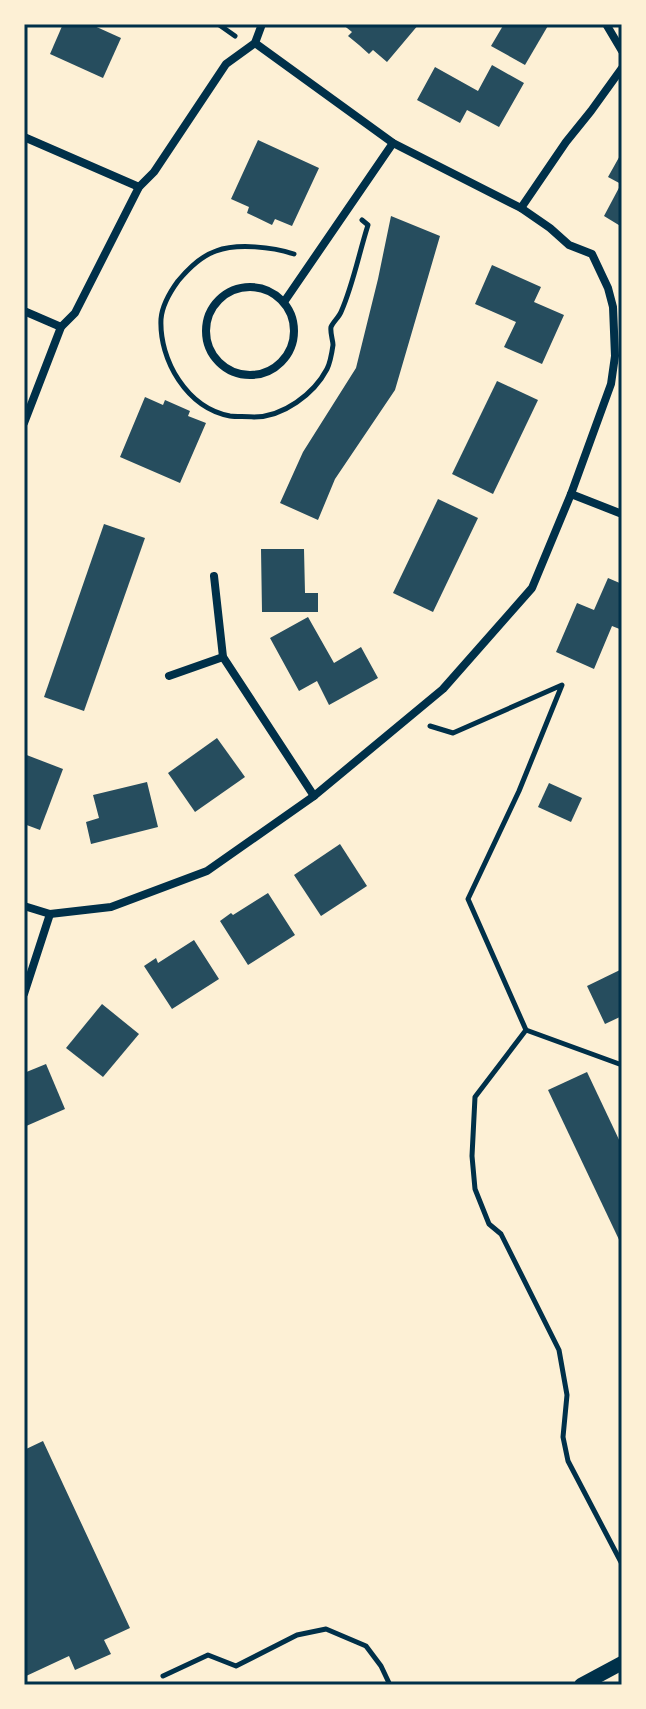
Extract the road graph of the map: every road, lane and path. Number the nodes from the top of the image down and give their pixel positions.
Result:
1 (262, 24) edge
2 (606, 24) edge
3 (255, 43) junction
4 (622, 51) edge
5 (622, 68) edge
6 (24, 137) edge
7 (393, 143) junction
8 (139, 187) junction
9 (521, 208) junction
10 (349, 209) junction
11 (310, 267) junction
12 (284, 302) junction
13 (618, 305) edge
14 (24, 311) edge
15 (61, 327) junction
16 (24, 423) edge
17 (571, 494) junction
18 (622, 514) edge
19 (214, 576) dead end
20 (223, 657) junction
21 (169, 676) dead end
22 (406, 720) junction
23 (314, 796) junction
24 (24, 906) edge
25 (50, 914) junction
26 (24, 994) edge
27 (526, 1030) junction
28 (622, 1065) edge
29 (622, 1564) edge
30 (622, 1663) edge
31 (163, 1676) dead end
32 (390, 1685) edge
33 (581, 1685) edge

1 - 3 street
2 - 4 street
3 - 7 street
3 - 8 street
5 - 9 street
6 - 8 street
7 - 9 street
7 - 10 street
8 - 15 street
9 - 13 street
10 - 11 street
10 - 11 path
11 - 12 street
12 - 12 street
13 - 17 street
14 - 15 street
15 - 16 street
17 - 18 street
17 - 22 street
19 - 20 street
20 - 21 street
20 - 23 street
22 - 23 street
22 - 27 path
23 - 25 street
24 - 25 street
25 - 26 street
27 - 28 path
27 - 29 path
30 - 33 street
31 - 32 path

